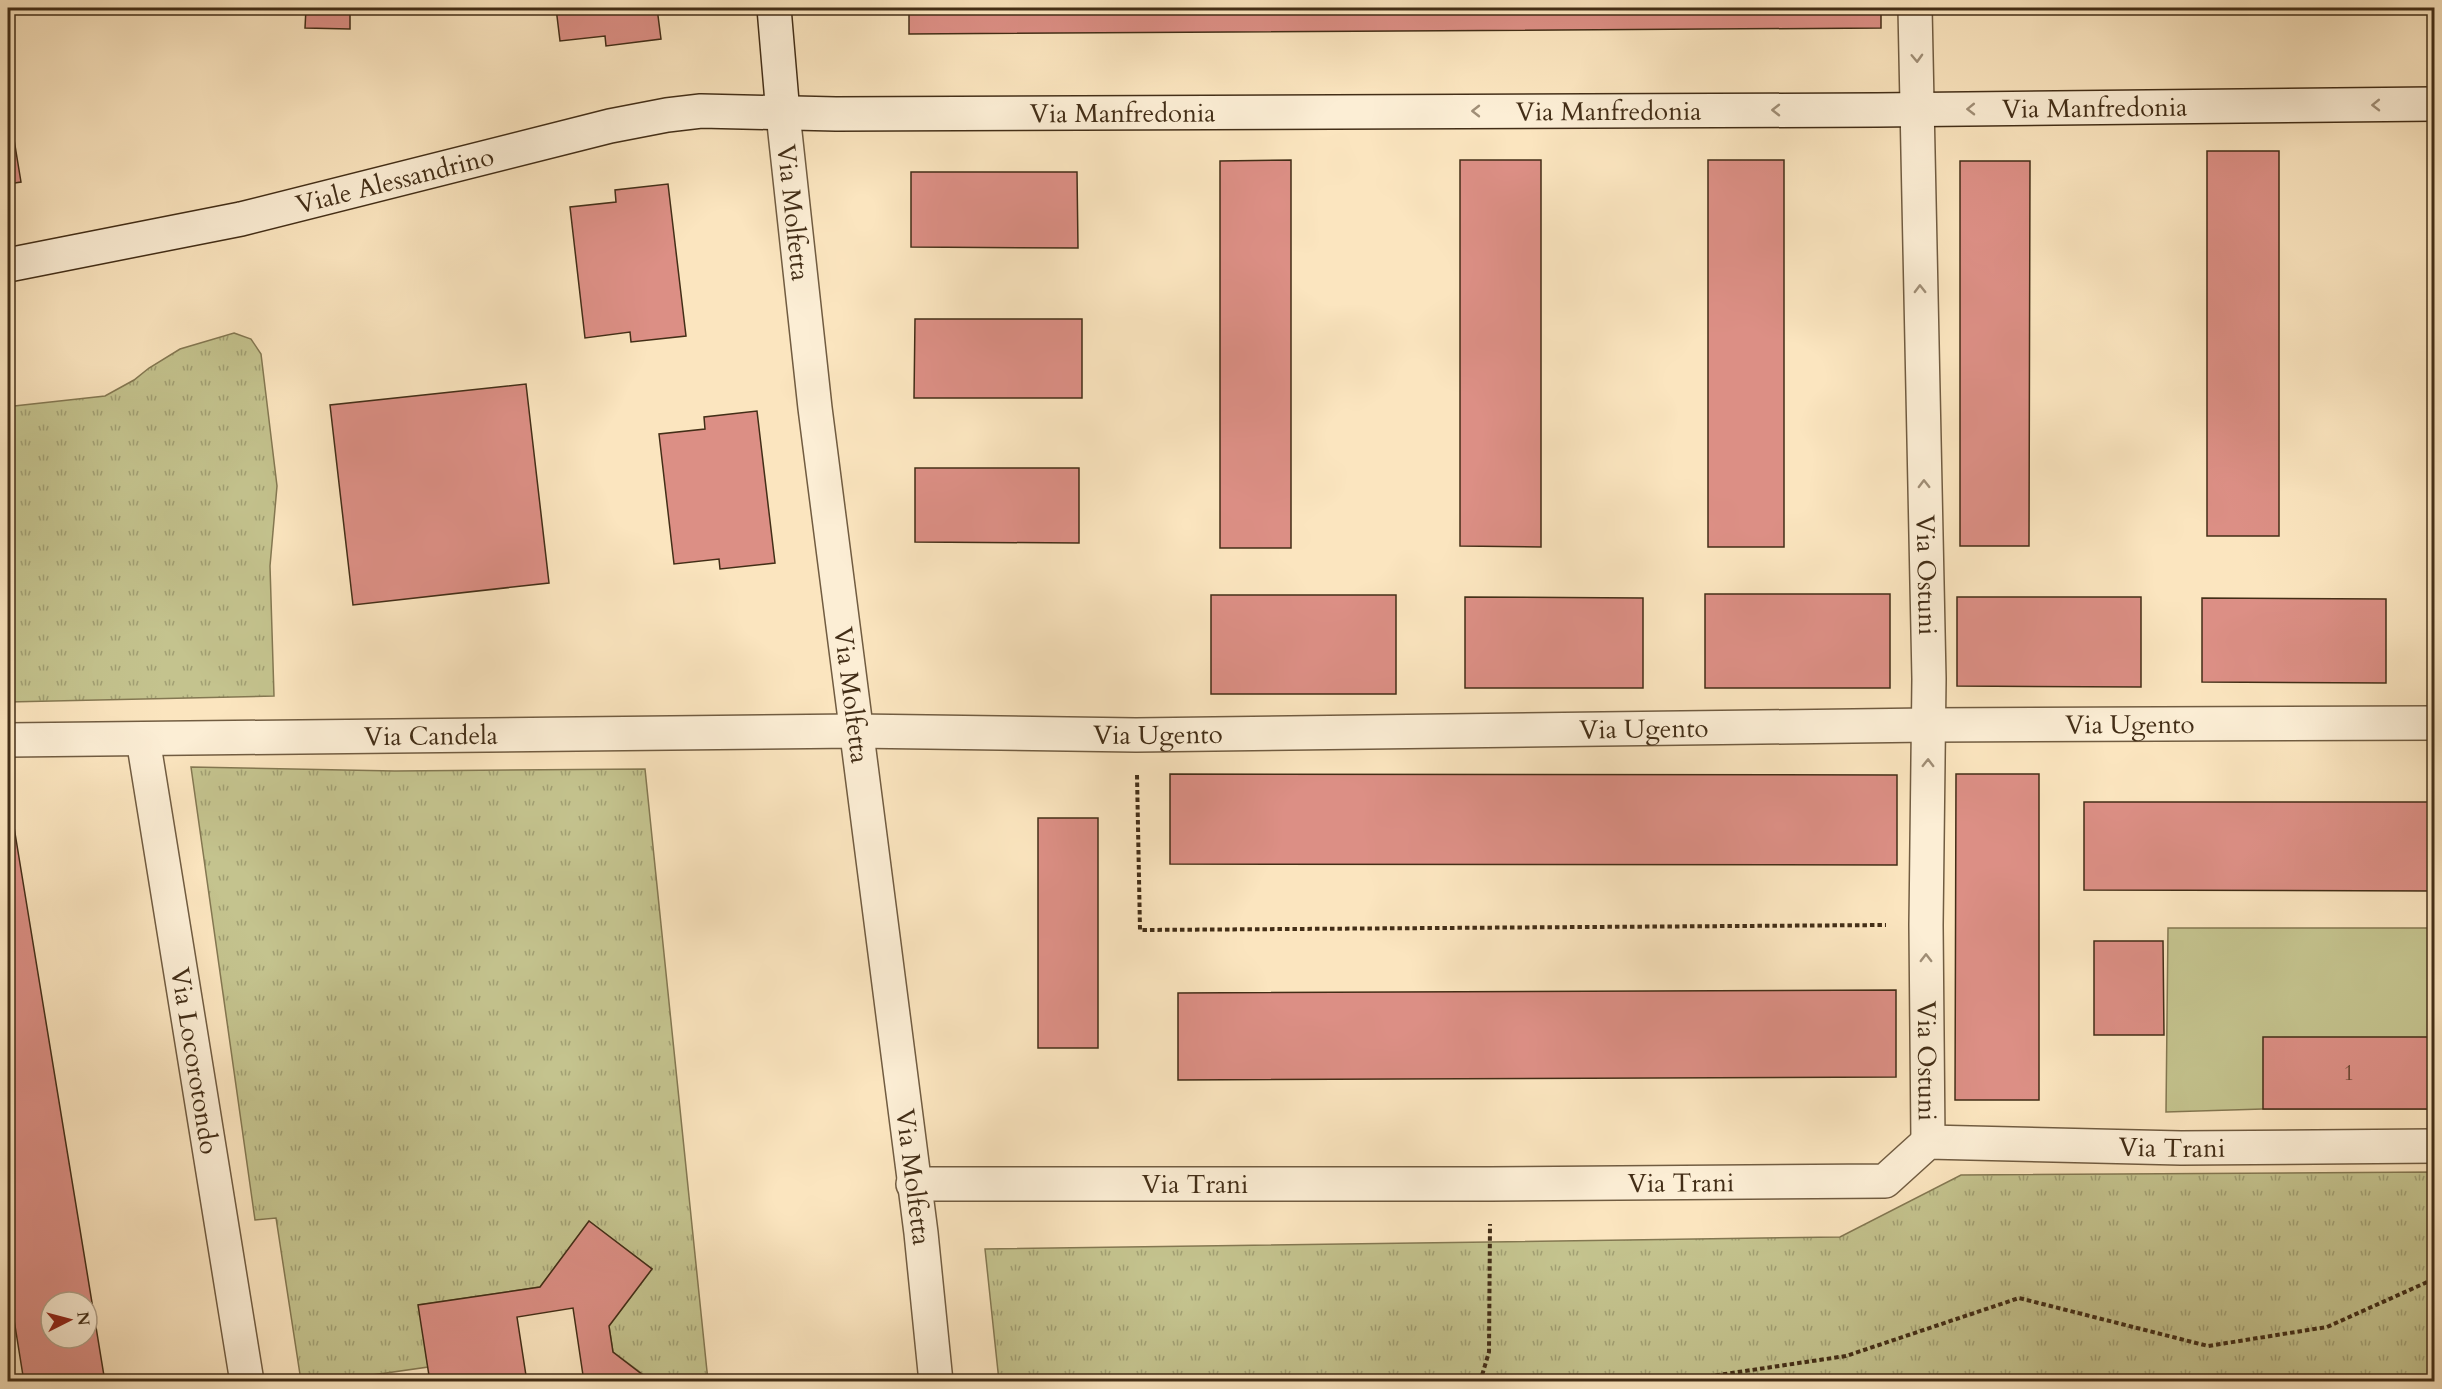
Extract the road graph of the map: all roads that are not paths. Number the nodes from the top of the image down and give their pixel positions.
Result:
1 (774, 8) edge
2 (1915, 8) edge
3 (2434, 104) edge
4 (1917, 109) junction
5 (783, 114) junction
6 (8, 266) edge
7 (2434, 723) edge
8 (1928, 725) junction
9 (855, 731) junction
10 (142, 739) junction
11 (8, 740) edge
12 (1928, 1142) junction
13 (2434, 1146) edge
14 (913, 1184) junction
15 (247, 1382) edge
16 (936, 1382) edge

1 - 5 street, Via Molfetta
2 -> 4 street, Via Ostuni
3 -> 4 street, Via Manfredonia
4 -> 5 street, Via Manfredonia
8 -> 4 street, Via Ostuni
5 - 6 street, Viale Alessandrino
5 - 9 street, Via Molfetta
7 - 8 street, Via Ugento
8 - 9 street, Via Ugento
12 -> 8 street, Via Ostuni
9 - 10 street, Via Candela
9 - 14 street, Via Molfetta
10 - 11 street, Via Candela
10 - 15 street, Via Locorotondo
12 - 13 street, Via Trani
12 - 14 street, Via Trani
14 - 16 street, Via Molfetta

